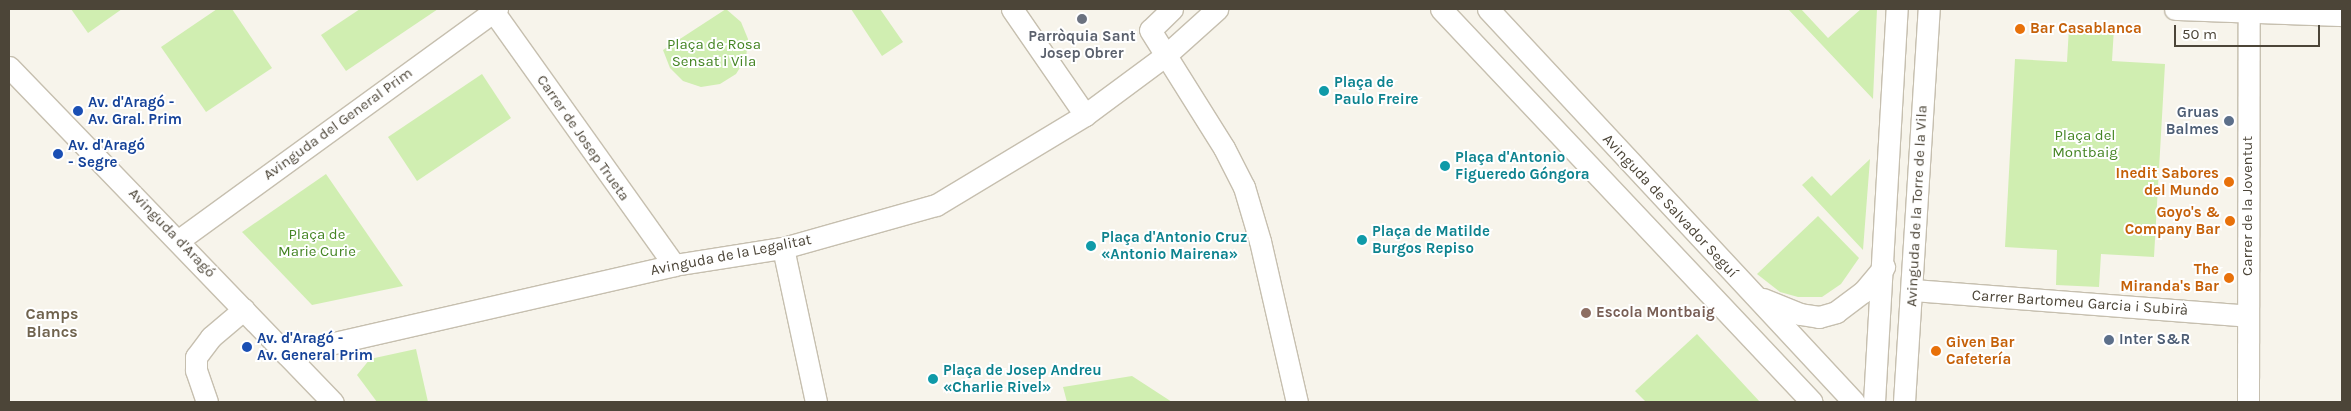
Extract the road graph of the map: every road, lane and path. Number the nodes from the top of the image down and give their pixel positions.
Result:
1 (1012, 9) edge
2 (1172, 9) edge
3 (1217, 9) edge
4 (1442, 9) edge
5 (1488, 9) edge
6 (1897, 9) edge
7 (1929, 9) edge
8 (2175, 9) edge
9 (495, 10) edge
10 (2249, 11) edge
11 (2342, 15) edge
12 (1166, 55) junction
13 (9, 66) edge
14 (1085, 114) junction
15 (179, 240) junction
16 (784, 248) junction
17 (674, 266) junction
18 (1884, 267) junction
19 (1913, 290) junction
20 (1753, 294) junction
21 (244, 310) junction
22 (2248, 316) junction
23 (286, 354) junction
24 (207, 402) edge
25 (332, 402) edge
26 (816, 402) edge
27 (1297, 402) edge
28 (1812, 402) edge
29 (1854, 402) edge
30 (1874, 402) edge
31 (1904, 402) edge
32 (2248, 402) edge

1 - 14 street
2 - 12 street
3 - 12 street, Avinguda de la Legalitat
4 - 28 street
5 - 20 street, Avinguda de Salvador Seguí
6 - 18 street, Avinguda de la Torre de la Vila
7 - 19 street, Avinguda de la Torre de la Vila
8 - 10 street
9 - 15 street, Avinguda del General Prim
9 - 17 street, Carrer de Josep Trueta
10 - 11 street
10 - 22 street, Carrer de la Joventut
12 - 14 street, Avinguda de la Legalitat
12 - 27 street
13 - 15 street, Avinguda d'Aragó
14 - 16 street, Avinguda de la Legalitat
15 - 21 street, Avinguda d'Aragó
16 - 17 street, Avinguda de la Legalitat
16 - 26 street
17 - 23 street, Avinguda de la Legalitat
18 - 20 street
18 - 30 street, Avinguda de la Torre de la Vila
19 - 22 street, Carrer Bartomeu Garcia i Subirà
19 - 31 street, Avinguda de la Torre de la Vila
20 - 29 street, Avinguda de Salvador Seguí
21 - 23 street, Avinguda d'Aragó
21 - 24 street
22 - 32 street, Carrer de la Joventut
23 - 25 street, Avinguda d'Aragó

